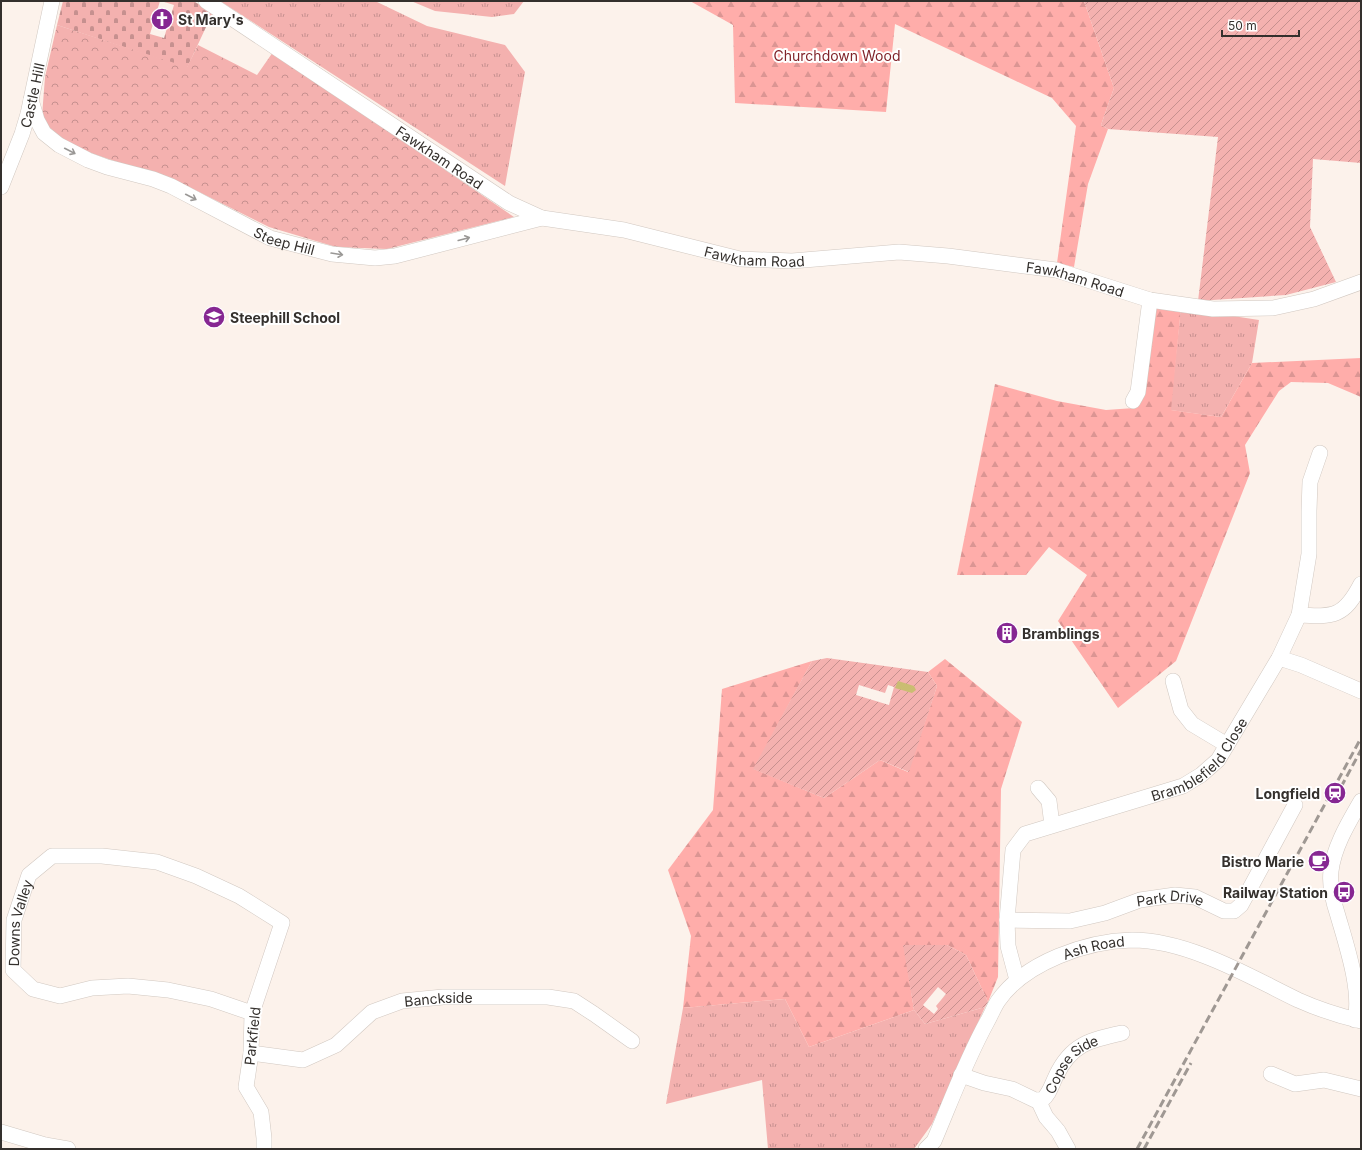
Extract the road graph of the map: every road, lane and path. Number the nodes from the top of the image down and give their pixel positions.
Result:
1 (52, 1) edge
2 (206, 1) edge
3 (31, 100) junction
4 (44, 133) junction
5 (22, 134) junction
6 (1, 187) edge
7 (542, 218) junction
8 (1361, 282) edge
9 (1150, 300) junction
10 (1133, 401) dead end
11 (1320, 452) dead end
12 (1361, 584) edge
13 (1299, 615) junction
14 (1279, 658) junction
15 (1173, 681) dead end
16 (1361, 691) edge
17 (1227, 745) junction
18 (1038, 788) dead end
19 (1361, 801) edge
20 (1295, 805) dead end
21 (1052, 825) junction
22 (1007, 920) junction
23 (282, 923) joint
24 (1017, 980) junction
25 (252, 1013) junction
26 (1358, 1021) edge
27 (1116, 1039) dead end
28 (632, 1040) dead end
29 (251, 1053) junction
30 (961, 1075) junction
31 (1271, 1075) dead end
32 (1361, 1089) edge
33 (1038, 1100) junction
34 (1, 1132) edge
35 (934, 1146) edge
36 (68, 1149) edge
37 (264, 1149) edge
38 (1068, 1149) edge

1 - 3 street, Castle Hill
2 - 7 street, Fawkham Road
3 - 4 street, Steep Hill
3 - 5 street, Castle Hill
4 - 5 street
4 -> 7 street, Steep Hill
5 - 6 street, Castle Hill
7 - 9 street, Fawkham Road
8 - 9 street, Fawkham Road
9 - 10 street
11 - 13 street, Bramblefield Close
12 - 13 street
13 - 14 street, Bramblefield Close
14 - 16 street
14 - 17 street, Bramblefield Close
15 - 17 street
17 - 21 street, Bramblefield Close
18 - 21 street
19 - 26 street
20 - 22 street, Park Drive
21 - 22 street, Bramblefield Close
22 - 24 street, Bramblefield Close
23 - 25 street, Parkfield
23 - 25 street, Downs Valley
24 - 26 street, Ash Road
24 - 30 street, Ash Road
25 - 29 street, Parkfield
27 - 33 street, Copse Side
28 - 29 street, Banckside
29 - 37 street, Parkfield
30 - 33 street, Copse Side
30 - 35 street, Ash Road
31 - 32 street
33 - 38 street, Copse Side
34 - 36 street

